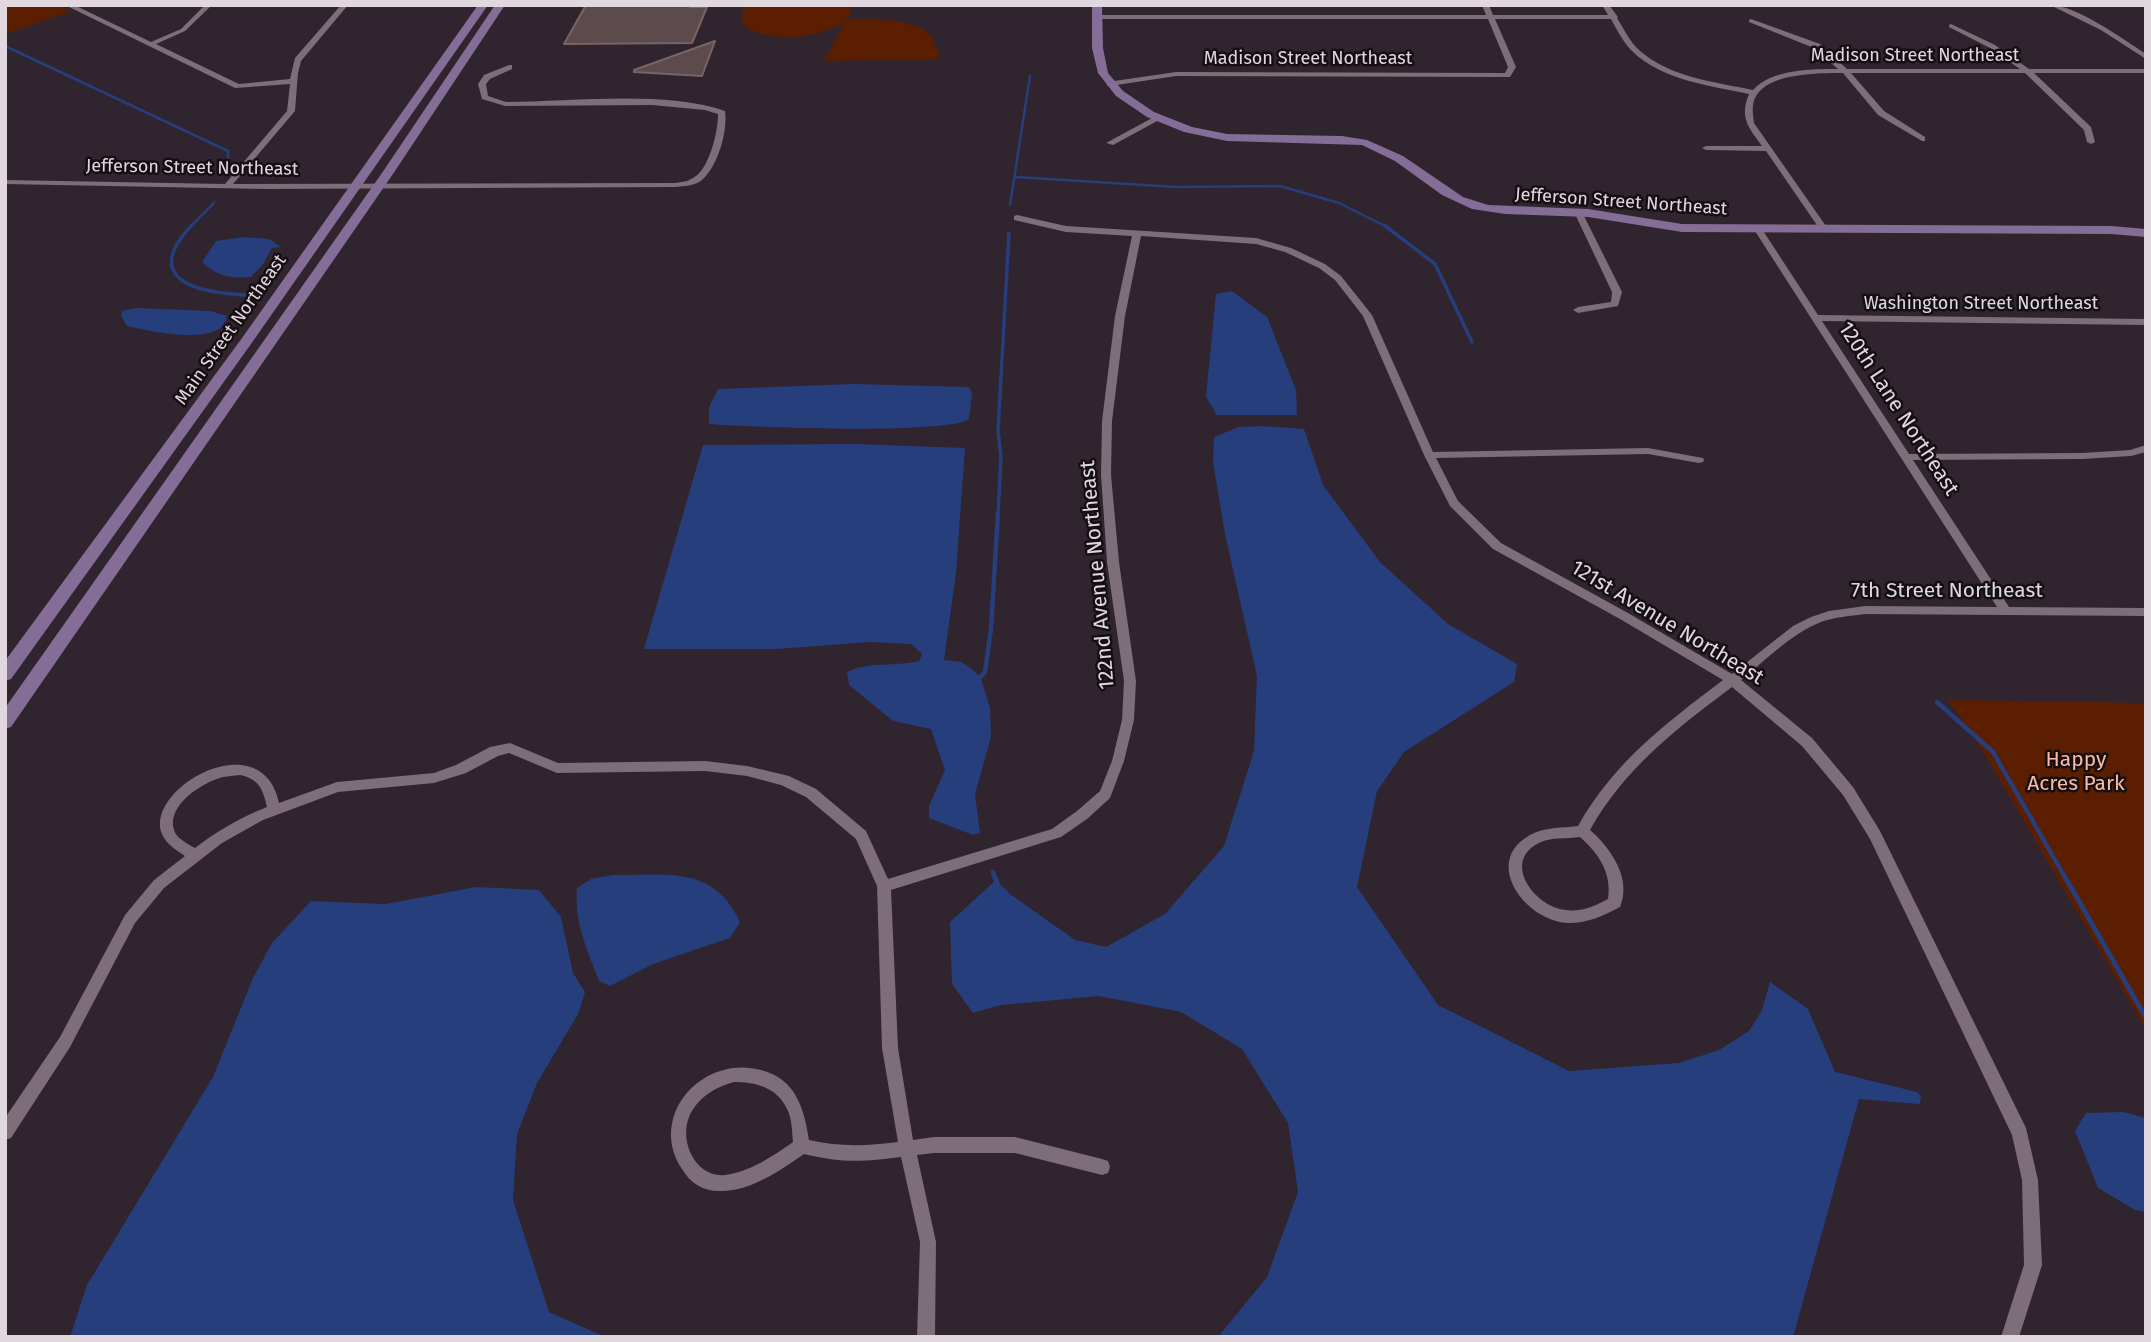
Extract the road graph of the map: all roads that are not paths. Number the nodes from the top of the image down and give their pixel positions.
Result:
1 (68, 5) edge
2 (209, 5) edge
3 (345, 5) edge
4 (483, 5) edge
5 (500, 5) edge
6 (1310, 5) edge
7 (1485, 5) edge
8 (1605, 5) edge
9 (2053, 5) edge
10 (1097, 11) edge
11 (1313, 17) junction
12 (1490, 18) junction
13 (1615, 18) junction
14 (1751, 21) dead end
15 (1951, 26) dead end
16 (151, 44) junction
17 (2146, 57) edge
18 (509, 67) dead end
19 (1844, 70) junction
20 (2029, 71) junction
21 (2146, 71) edge
22 (293, 81) junction
23 (1110, 84) junction
24 (1754, 93) junction
25 (1157, 119) junction
26 (1922, 139) dead end
27 (2091, 142) dead end
28 (1110, 143) dead end
29 (1706, 148) dead end
30 (1769, 149) junction
31 (5, 182) edge
32 (228, 186) junction
33 (357, 186) junction
34 (378, 187) junction
35 (1579, 214) junction
36 (1017, 218) dead end
37 (1756, 228) junction
38 (1824, 229) junction
39 (2146, 233) edge
40 (1137, 234) junction
41 (1578, 310) dead end
42 (1815, 318) junction
43 (2146, 322) edge
44 (2146, 447) edge
45 (1429, 455) junction
46 (1907, 457) junction
47 (1699, 460) dead end
48 (2006, 611) junction
49 (2146, 612) edge
50 (5, 674) edge
51 (1731, 680) junction
52 (5, 722) edge
53 (274, 809) junction
54 (1582, 831) junction
55 (195, 856) junction
56 (884, 887) junction
57 (5, 1132) edge
58 (802, 1146) junction
59 (907, 1149) junction
60 (1102, 1167) dead end
61 (926, 1337) edge
62 (2010, 1337) edge

1 - 16 street
2 - 16 street
3 - 22 street
4 - 33 main road, Main Street Northeast
5 - 34 main road, Main Street Northeast
6 - 11 street
7 - 12 street
8 - 13 street
9 - 17 street
10 - 11 street
10 - 23 main road
11 - 12 street
12 - 13 street
12 - 23 street, Madison Street Northeast
13 - 24 street
14 - 19 street
15 - 20 street
16 - 22 street
18 - 34 street
19 - 20 street, Madison Street Northeast
19 - 24 street, Madison Street Northeast
19 - 26 street
20 - 21 street, Madison Street Northeast
20 - 27 street
22 - 32 street
23 - 25 main road, Jefferson Street Northeast
24 - 30 street
25 - 28 street
25 - 35 main road, Jefferson Street Northeast
29 - 30 street
30 - 38 street
31 - 32 street, Jefferson Street Northeast
32 - 33 street, Jefferson Street Northeast
33 - 34 street, Jefferson Street Northeast
33 - 50 main road, Main Street Northeast
34 - 52 main road, Main Street Northeast
35 - 37 main road, Jefferson Street Northeast
35 - 41 street
36 - 40 street
37 - 38 main road, Jefferson Street Northeast
37 - 42 street, 120th Lane Northeast
38 - 39 main road, Jefferson Street Northeast
40 - 45 street, 121st Avenue Northeast
40 - 56 street, 122nd Avenue Northeast
42 - 43 street, Washington Street Northeast
42 - 46 street, 120th Lane Northeast
44 - 46 street
45 - 47 street
45 - 51 street, 121st Avenue Northeast
46 - 48 street, 120th Lane Northeast
48 - 49 street, 7th Street Northeast
48 - 51 street, 7th Street Northeast
51 - 54 street, 7th Street Northeast
51 - 62 street, 121st Avenue Northeast
53 - 55 street
53 - 55 street
53 - 56 street
54 - 54 street
55 - 57 street
56 - 59 street
58 - 58 street
58 - 59 street
59 - 60 street
59 - 61 street

